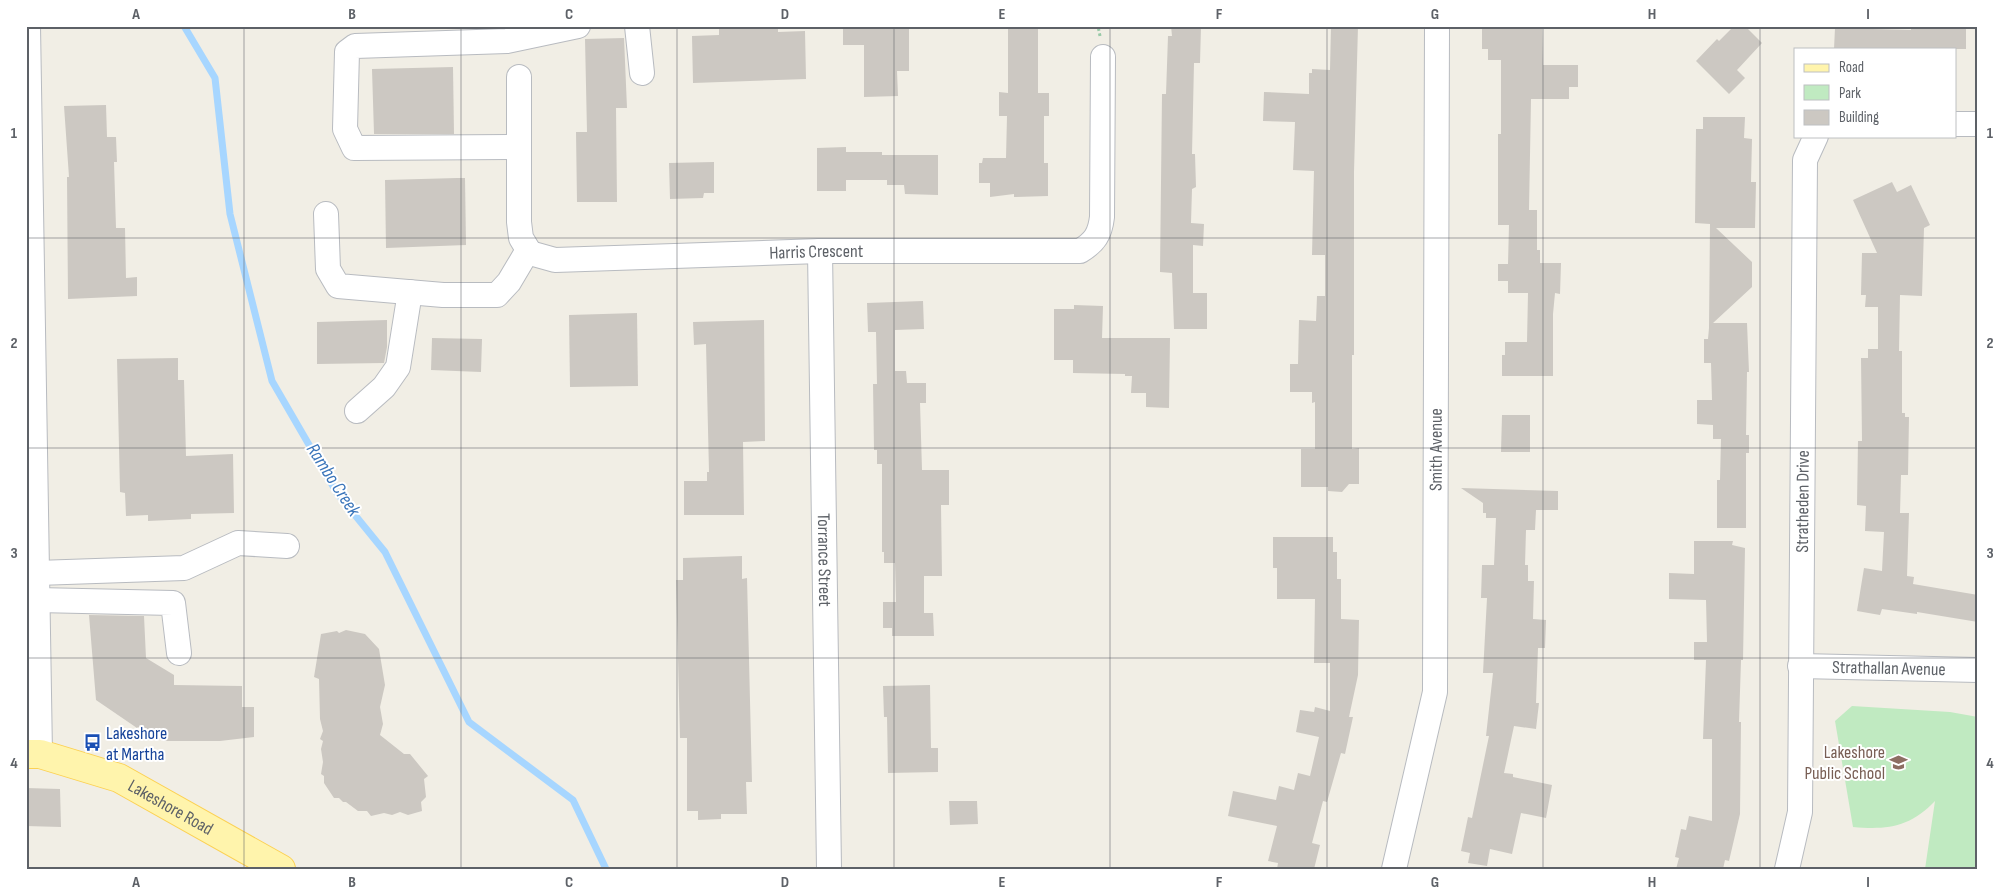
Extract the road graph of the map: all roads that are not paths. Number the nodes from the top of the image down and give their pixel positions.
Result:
1 (28, 26) edge
2 (578, 26) edge
3 (636, 26) edge
4 (1437, 26) edge
5 (1103, 57) dead end
6 (642, 73) dead end
7 (519, 77) dead end
8 (1956, 124) edge
9 (1978, 124) edge
10 (1815, 138) edge
11 (519, 147) junction
12 (326, 214) dead end
13 (528, 250) junction
14 (820, 250) junction
15 (410, 292) junction
16 (30, 342) edge
17 (357, 411) dead end
18 (287, 546) dead end
19 (37, 572) junction
20 (37, 600) junction
21 (179, 653) dead end
22 (1800, 666) junction
23 (1978, 670) edge
24 (33, 754) edge
25 (281, 869) edge
26 (829, 869) edge
27 (1394, 869) edge
28 (1787, 869) edge

1 - 16 street
2 - 11 street
3 - 6 street
4 - 27 street, Smith Avenue
5 - 14 street, Harris Crescent
7 - 11 street
8 - 9 street
10 - 22 street, Stratheden Drive
11 - 13 street
12 - 15 street
13 - 14 street, Harris Crescent
13 - 15 street
14 - 26 street, Torrance Street
15 - 17 street
16 - 19 street
18 - 19 street
19 - 20 street
20 - 21 street
20 - 24 street
22 - 23 street, Strathallan Avenue
22 - 28 street, Stratheden Drive
24 - 25 main road, Lakeshore Road

